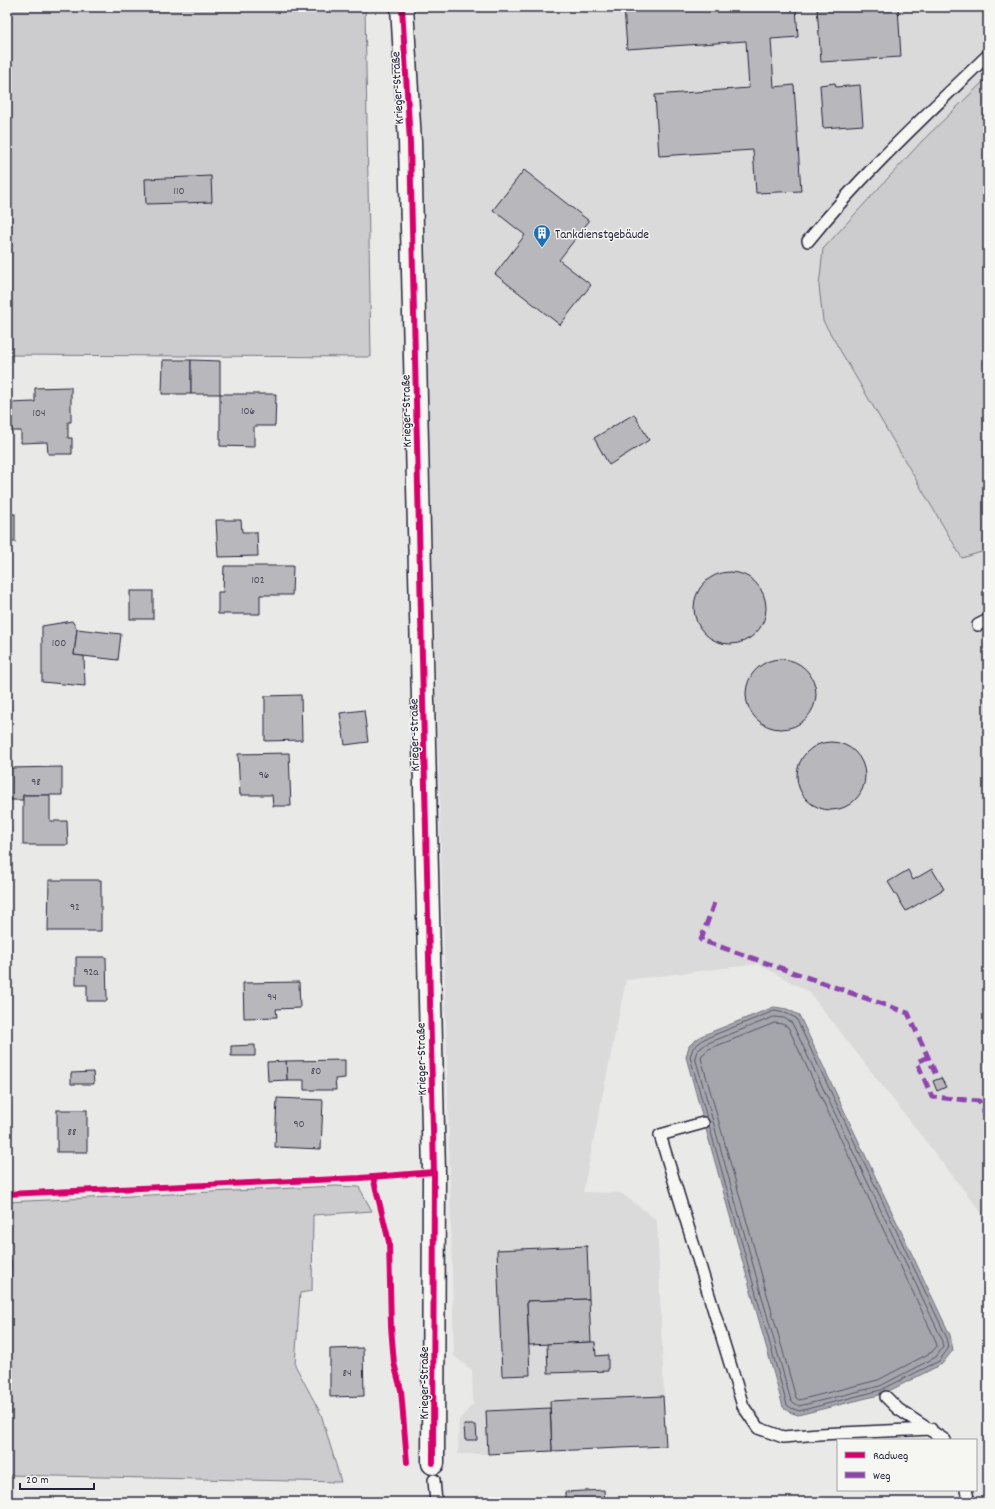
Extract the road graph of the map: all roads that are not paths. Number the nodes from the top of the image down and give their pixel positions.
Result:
1 (402, 7) edge
2 (988, 56) edge
3 (808, 241) dead end
4 (703, 1123) dead end
5 (886, 1397) dead end
6 (931, 1429) junction
7 (944, 1439) edge
8 (433, 1471) joint
9 (966, 1491) edge
10 (436, 1502) edge
11 (969, 1502) edge

1 - 8 street, Krieger-Straße
2 - 3 lane
4 - 6 lane
5 - 6 lane
6 - 7 lane
8 - 10 lane
9 - 11 lane

